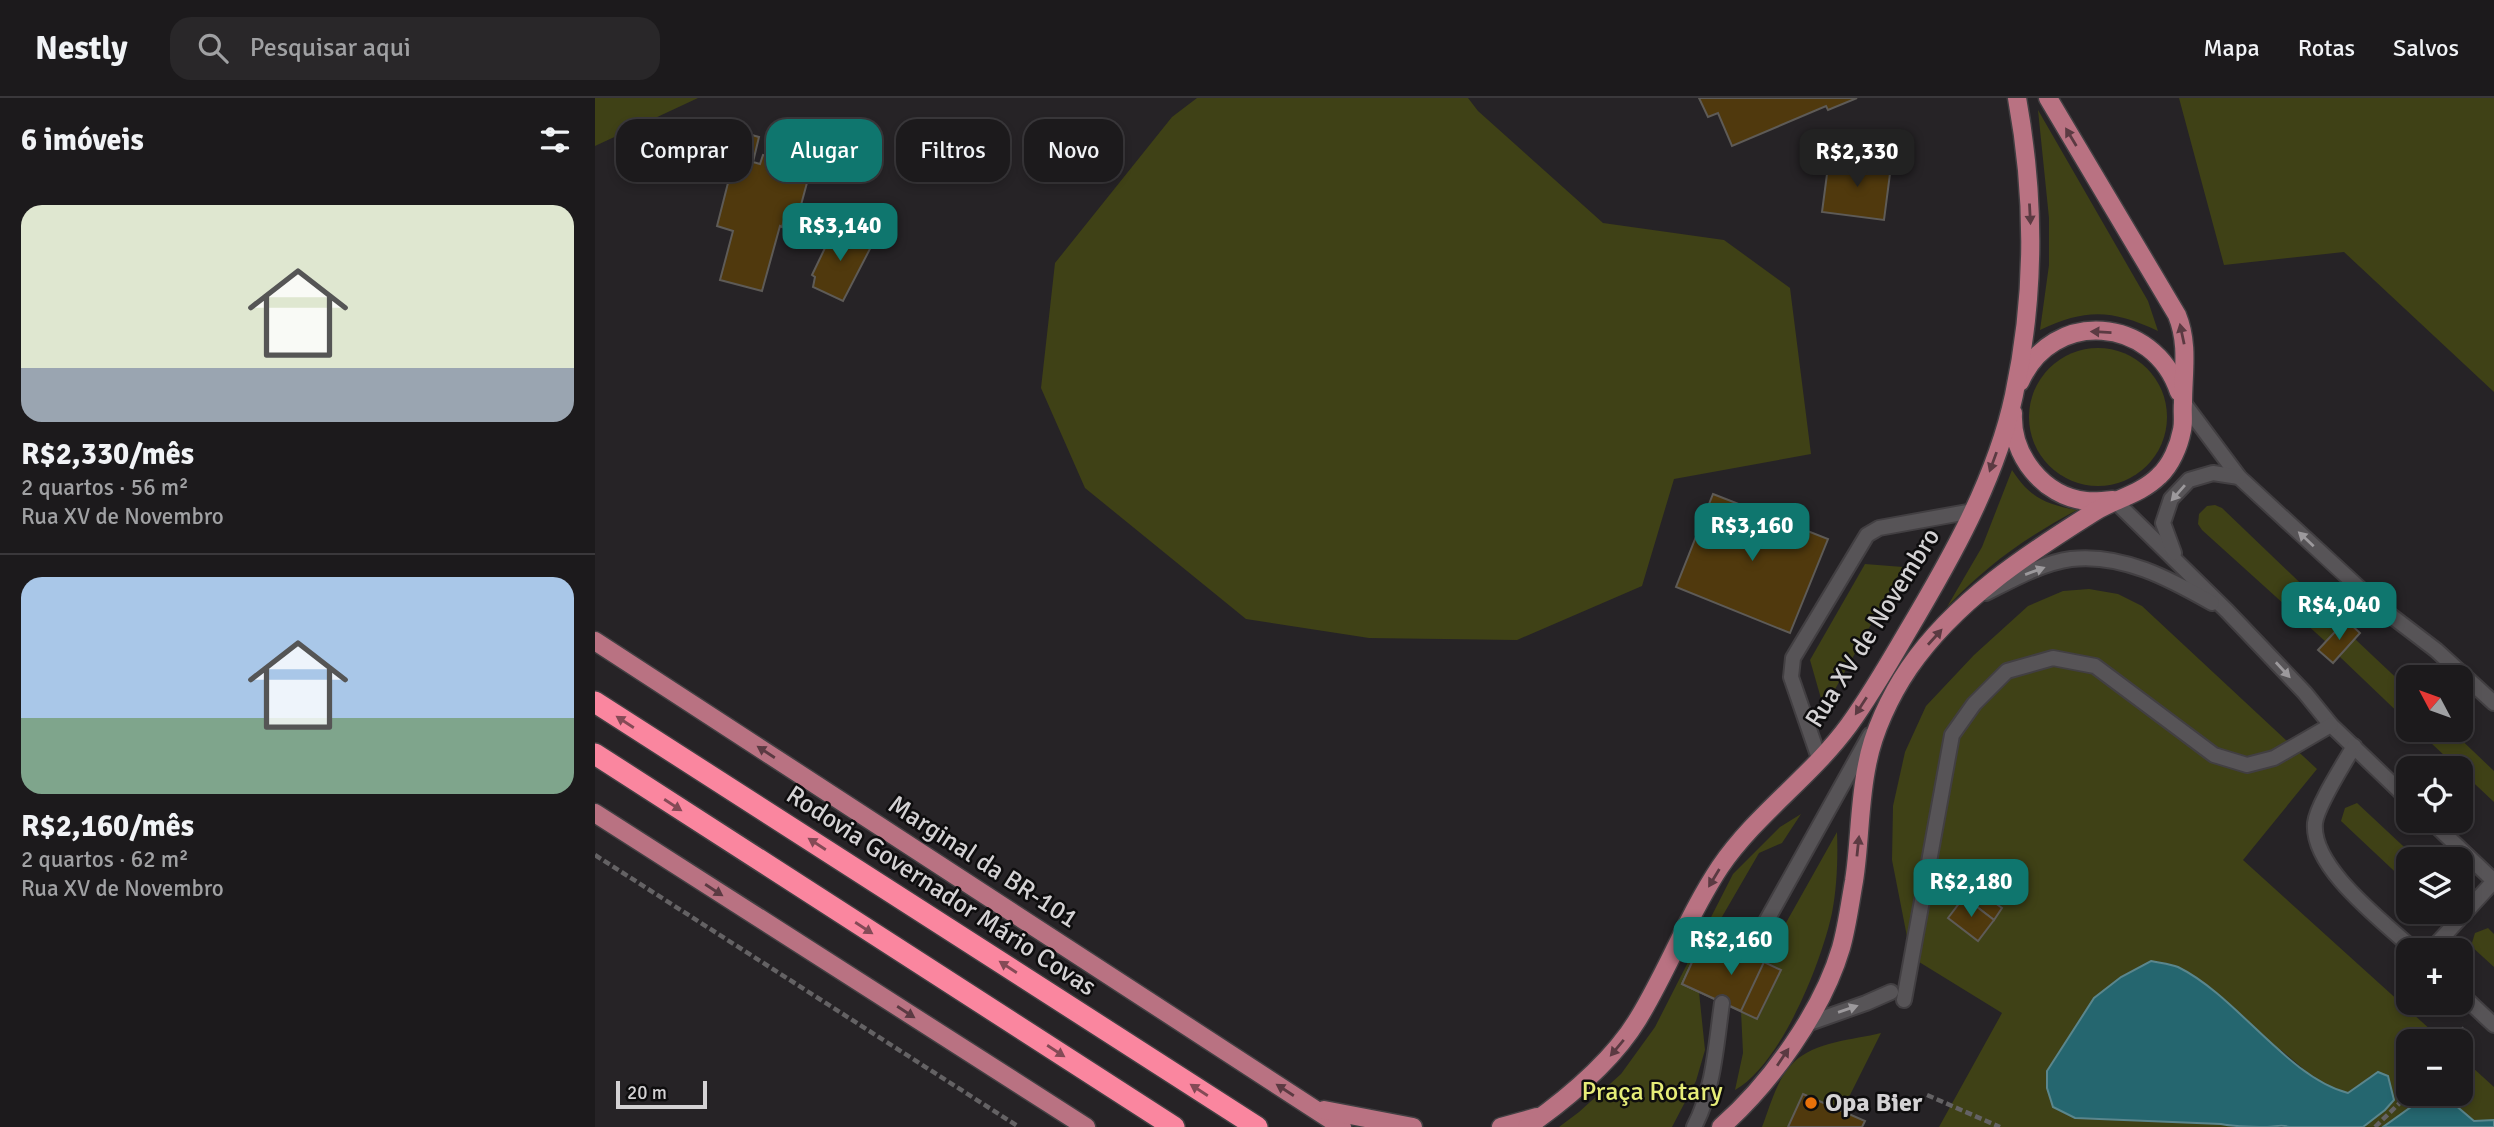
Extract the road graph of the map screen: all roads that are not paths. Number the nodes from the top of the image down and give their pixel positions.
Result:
1 (2017, 98) edge
2 (2048, 98) edge
3 (2014, 397) junction
4 (2183, 402) junction
5 (2239, 477) junction
6 (2114, 500) junction
7 (1973, 511) junction
8 (2177, 561) junction
9 (1973, 600) junction
10 (2227, 611) junction
11 (595, 641) edge
12 (595, 702) edge
13 (2494, 703) edge
14 (1887, 707) junction
15 (2331, 725) junction
16 (2354, 747) junction
17 (595, 754) edge
18 (1820, 761) junction
19 (2396, 787) edge
20 (595, 813) edge
21 (2444, 833) edge
22 (2494, 881) edge
23 (2401, 938) edge
24 (2442, 938) edge
25 (1748, 954) dead end
26 (1891, 992) dead end
27 (1904, 1000) dead end
28 (1722, 1003) dead end
29 (2473, 1006) edge
30 (1804, 1025) junction
31 (2494, 1026) edge
32 (1311, 1108) junction
33 (1544, 1115) junction
34 (1738, 1119) edge
35 (1086, 1127) edge
36 (1174, 1127) edge
37 (1257, 1127) edge
38 (1342, 1127) edge
39 (1413, 1127) edge
40 (1501, 1127) edge
41 (1527, 1127) edge
42 (1694, 1127) edge
43 (1721, 1127) edge

1 -> 3 main road, Rua XV de Novembro
4 -> 2 main road, Rua XV de Novembro
4 -> 3 main road
3 - 6 main road
3 -> 7 main road, Rua XV de Novembro
4 - 5 lane
4 - 6 main road, Rua XV de Novembro
5 -> 8 lane
13 -> 5 lane
6 - 8 lane
6 - 9 main road, Rua XV de Novembro
7 -> 18 main road, Rua XV de Novembro
7 - 18 lane
8 - 10 lane
9 -> 10 lane
14 -> 9 main road, Rua XV de Novembro
10 -> 15 lane
32 -> 11 main road, Marginal da BR-101
37 -> 12 highway, Rodovia Governador Mário Covas
14 - 25 lane
30 -> 14 main road, Rua XV de Novembro
15 - 16 lane
15 - 27 lane
16 - 19 lane
16 - 23 lane
17 -> 36 highway
18 -> 33 main road, Rua XV de Novembro
20 -> 35 main road
21 - 22 lane
22 - 24 lane
30 -> 26 lane
28 - 42 lane
29 - 31 lane
34 -> 30 main road, Rua XV de Novembro
32 - 38 main road, Marginal da BR-101
32 - 39 main road
33 - 40 main road
33 - 41 main road, Rua XV de Novembro
34 - 43 main road, Rua XV de Novembro

